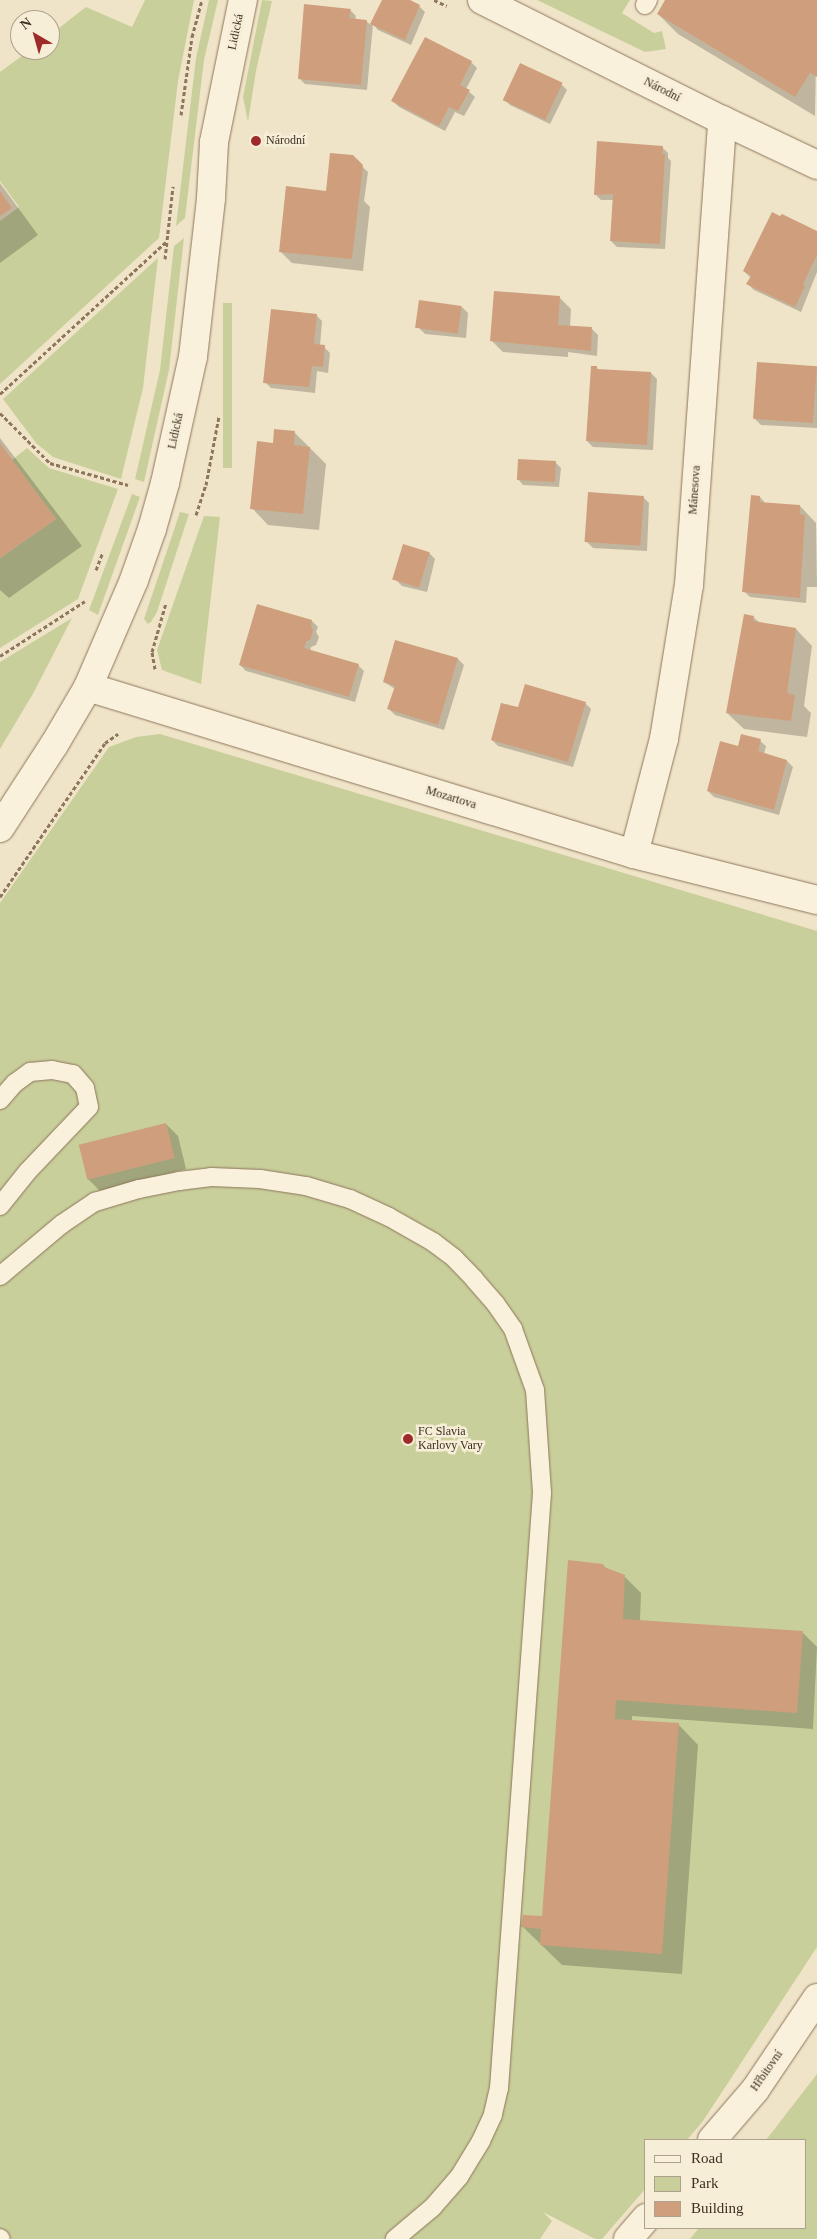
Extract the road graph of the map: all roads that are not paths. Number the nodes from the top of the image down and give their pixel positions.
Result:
1 (243, 0) edge
2 (482, 0) edge
3 (722, 120) junction
4 (817, 165) edge
5 (88, 687) junction
6 (0, 828) edge
7 (634, 854) junction
8 (817, 900) edge
9 (0, 1100) edge
10 (0, 1206) edge
11 (0, 1276) edge
12 (817, 1998) edge
13 (713, 2139) edge
14 (644, 2220) edge
15 (395, 2239) edge
16 (628, 2239) edge

1 - 5 street, Lidická
2 - 3 street, Národní
3 - 4 street, Národní
3 - 7 street, Mánesova
5 - 6 street, Lidická
5 - 7 street, Mozartova
7 - 8 street, Mozartova
9 - 10 lane
11 - 15 lane
12 - 13 street, Hřbitovní
14 - 16 street

